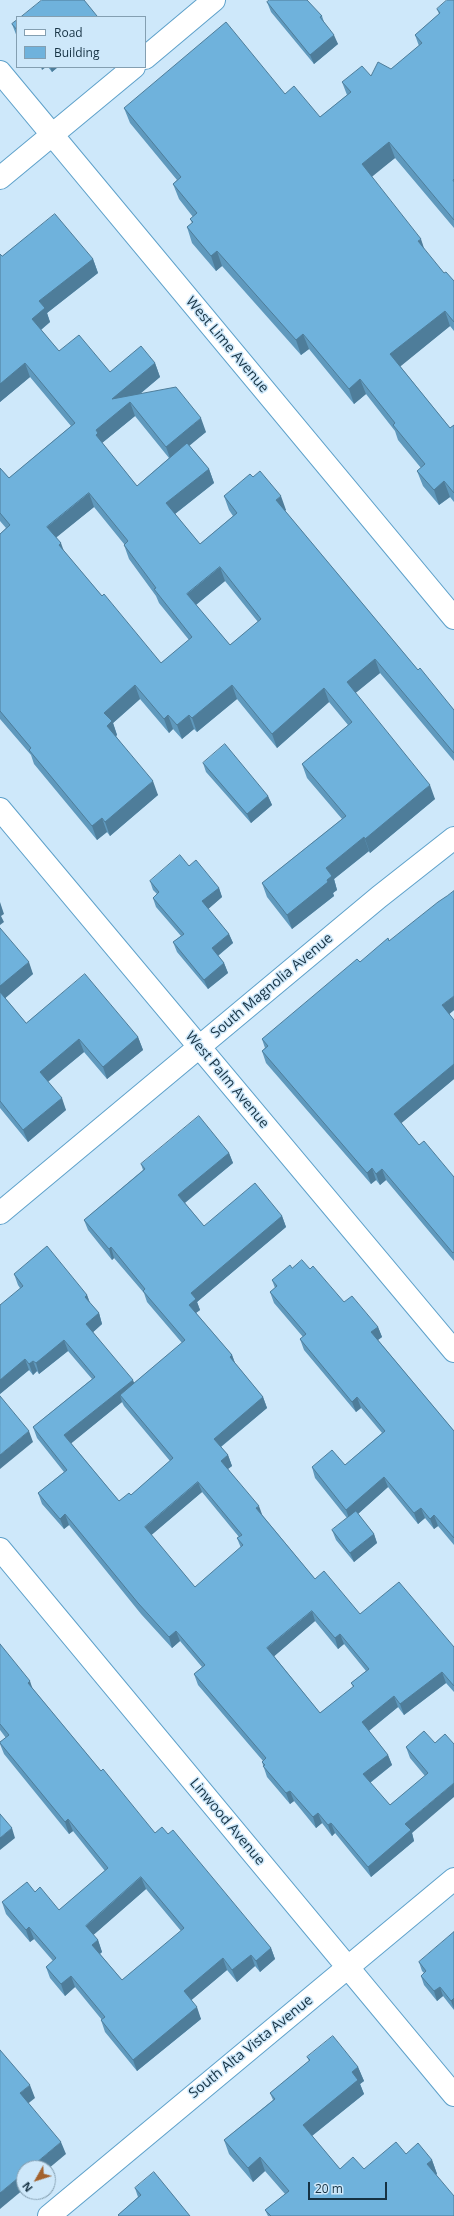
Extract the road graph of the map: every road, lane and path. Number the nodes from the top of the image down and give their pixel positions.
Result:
1 (214, 0) edge
2 (146, 57) edge
3 (133, 68) edge
4 (0, 72) edge
5 (52, 135) junction
6 (0, 178) edge
7 (454, 618) edge
8 (0, 809) edge
9 (454, 838) edge
10 (199, 1047) junction
11 (0, 1213) edge
12 (454, 1351) edge
13 (0, 1549) edge
14 (454, 1879) edge
15 (347, 1968) junction
16 (454, 2095) edge
17 (49, 2216) edge

1 - 2 street
3 - 5 street
4 - 5 street, West Lime Avenue
5 - 6 street
5 - 7 street, West Lime Avenue
8 - 10 street, West Palm Avenue
9 - 10 street, South Magnolia Avenue
10 - 11 street, South Magnolia Avenue
10 - 12 street, West Palm Avenue
13 - 15 street, Linwood Avenue
14 - 15 street, South Alta Vista Avenue
15 - 16 street, Linwood Avenue
15 - 17 street, South Alta Vista Avenue

